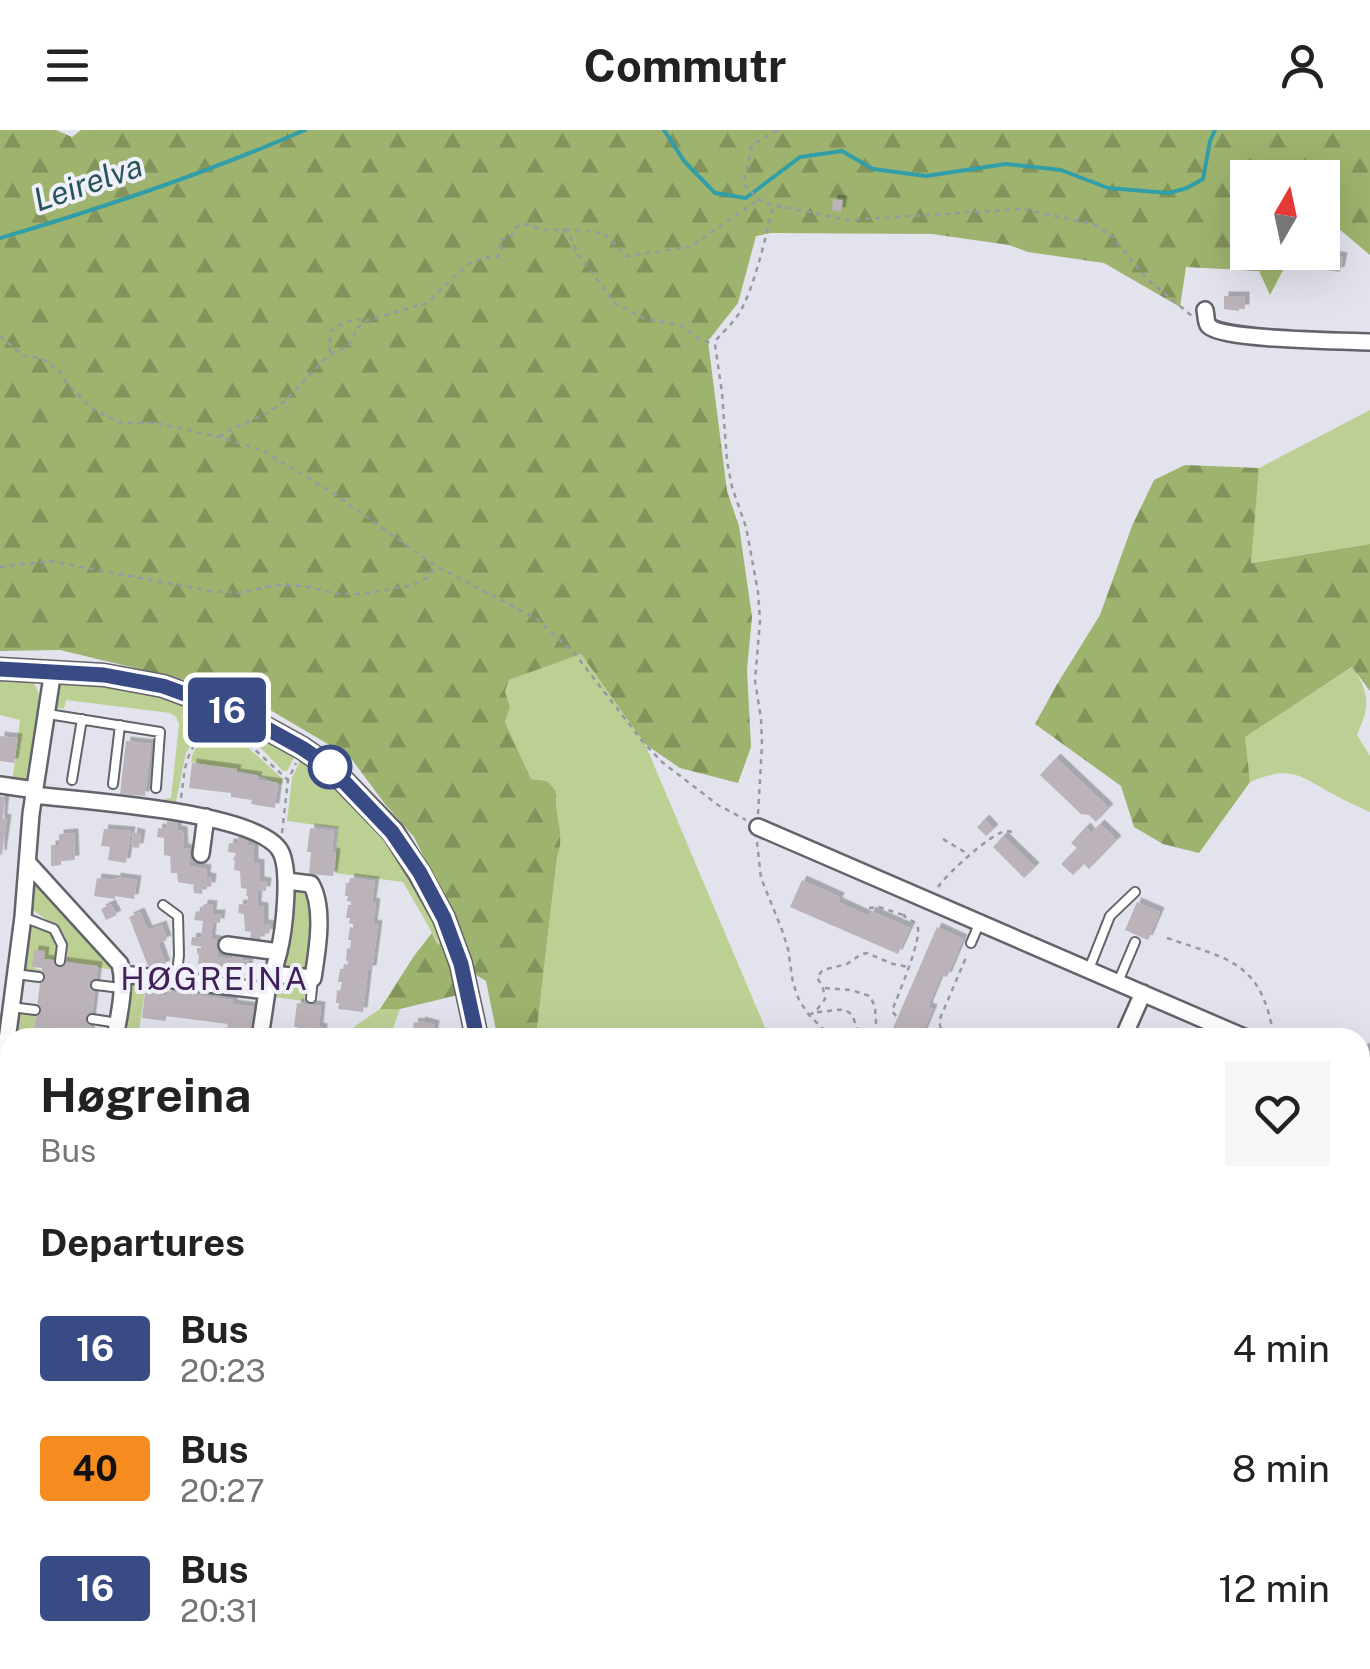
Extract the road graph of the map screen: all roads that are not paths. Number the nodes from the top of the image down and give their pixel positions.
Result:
1 (1206, 317) road end
2 (1370, 342) edge
3 (0, 668) edge
4 (54, 670) junction
5 (48, 714) junction
6 (82, 719) junction
7 (120, 725) junction
8 (72, 780) dead end
9 (113, 784) dead end
10 (0, 786) edge
11 (156, 788) dead end
12 (34, 793) junction
13 (206, 818) junction
14 (758, 826) road end
15 (201, 854) dead end
16 (28, 864) junction
17 (288, 881) junction
18 (1136, 892) dead end
19 (163, 905) dead end
20 (23, 917) junction
21 (980, 922) junction
22 (1135, 942) dead end
23 (971, 943) dead end
24 (228, 945) dead end
25 (279, 952) junction
26 (60, 960) dead end
27 (11, 966) edge
28 (1089, 969) junction
29 (271, 974) junction
30 (39, 976) dead end
31 (312, 978) junction
32 (122, 982) junction
33 (176, 982) junction
34 (1118, 982) junction
35 (96, 985) dead end
36 (266, 991) junction
37 (1143, 993) junction
38 (311, 998) dead end
39 (12, 1007) junction
40 (35, 1010) dead end
41 (92, 1018) dead end
42 (10, 1028) edge
43 (113, 1028) edge
44 (117, 1028) edge
45 (261, 1028) edge
46 (475, 1028) edge
47 (1127, 1028) edge
48 (1223, 1028) edge

1 - 2 street
3 - 4 street
4 - 5 street
4 - 46 street
5 - 6 lane
5 - 12 street
6 - 7 lane
6 - 8 lane
7 - 9 lane
7 - 11 lane
10 - 12 street
12 - 13 street
12 - 16 street
13 - 15 street
13 - 17 street
14 - 21 street
16 - 20 street
16 - 32 street
17 - 25 street
17 - 31 street
18 - 28 lane
19 - 33 lane
20 - 26 lane
20 - 27 street
21 - 23 lane
21 - 28 street
22 - 34 lane
24 - 25 street
25 - 29 street
27 - 30 lane
27 - 39 street
28 - 34 street
29 - 31 street
29 - 36 street
31 - 38 lane
32 - 33 street
32 - 35 lane
32 - 44 street
33 - 36 street
34 - 37 street
36 - 45 street
37 - 47 street
37 - 48 street
39 - 40 lane
39 - 42 street
41 - 43 lane

